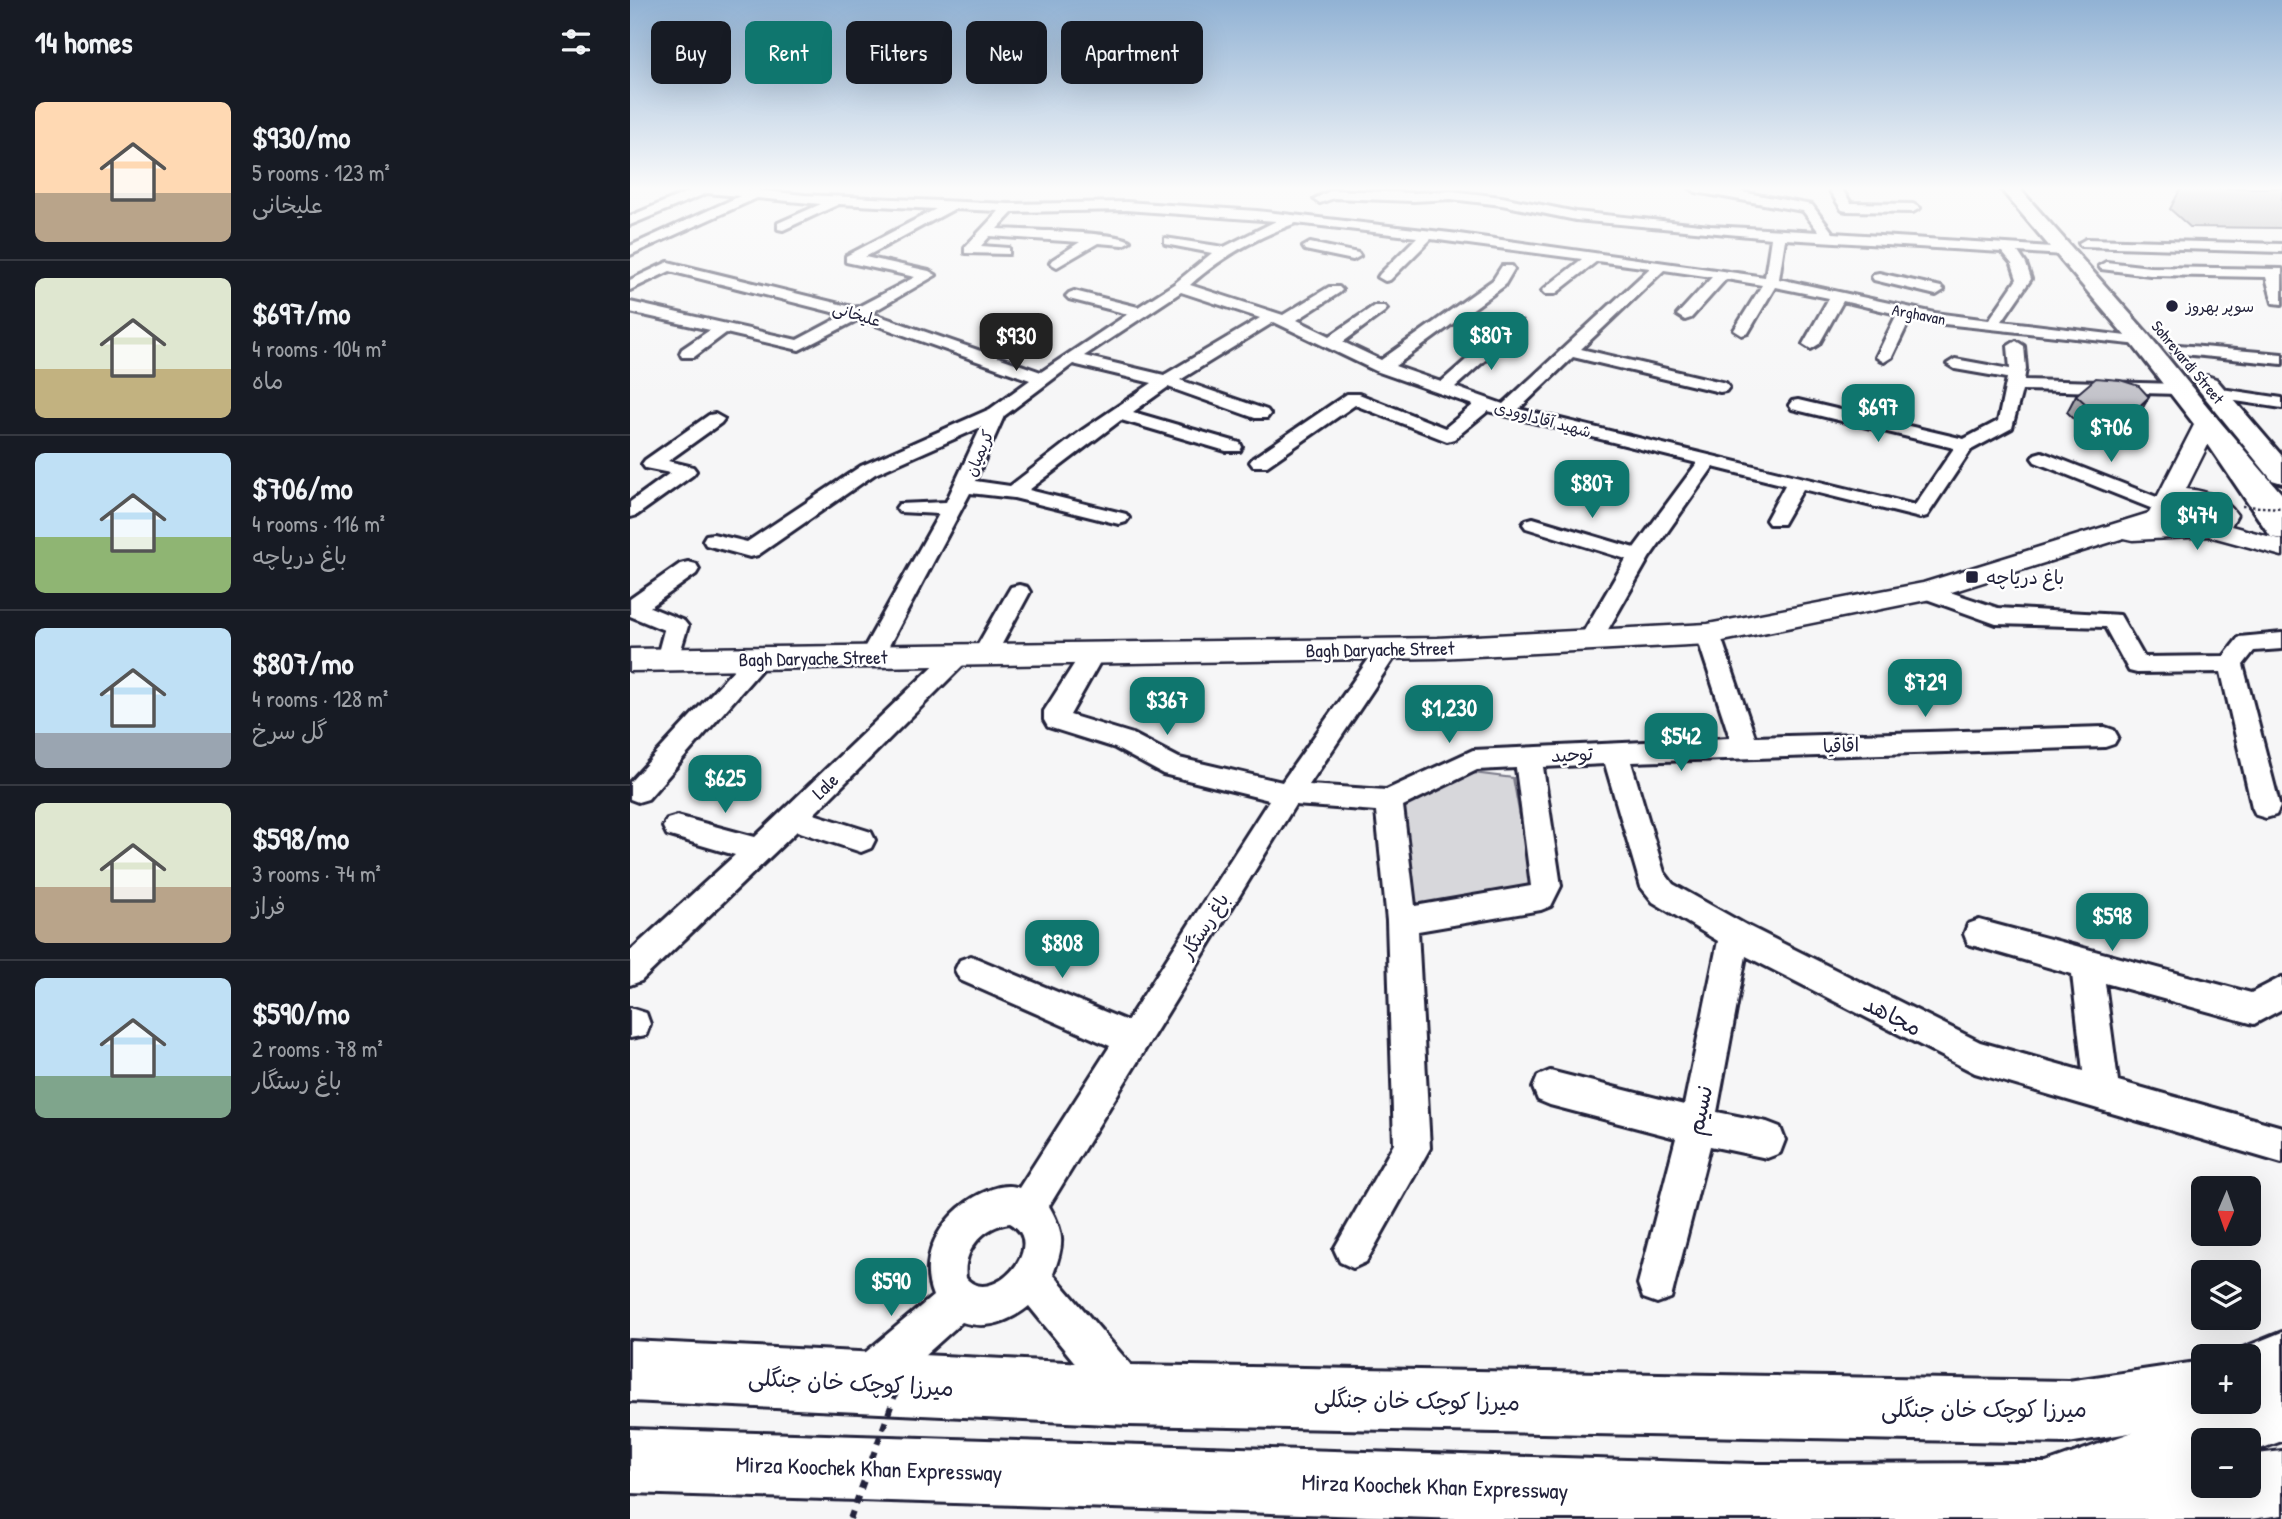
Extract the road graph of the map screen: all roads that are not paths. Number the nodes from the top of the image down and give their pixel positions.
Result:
1 (851, 259) edge
2 (1064, 259) edge
3 (1214, 259) edge
4 (1403, 259) edge
5 (1590, 259) edge
6 (1615, 259) edge
7 (1672, 259) edge
8 (1775, 259) edge
9 (2015, 259) edge
10 (2083, 259) edge
11 (2094, 259) edge
12 (1057, 263) dead end
13 (1661, 265) junction
14 (668, 266) joint
15 (2106, 266) junction
16 (2277, 273) edge
17 (1722, 275) junction
18 (1385, 277) dead end
19 (1879, 277) dead end
20 (1772, 278) junction
21 (1472, 279) dead end
22 (1908, 284) junction
23 (630, 286) edge
24 (1179, 287) junction
25 (1334, 290) dead end
26 (1937, 290) dead end
27 (1550, 291) dead end
28 (1074, 296) dead end
29 (1838, 296) junction
30 (2278, 300) dead end
31 (630, 307) edge
32 (1904, 307) junction
33 (1379, 309) dead end
34 (1140, 312) junction
35 (860, 314) junction
36 (1685, 315) dead end
37 (1278, 319) junction
38 (1996, 319) junction
39 (1515, 325) dead end
40 (723, 328) junction
41 (1742, 330) dead end
42 (2139, 339) junction
43 (1331, 343) junction
44 (1811, 344) dead end
45 (2016, 346) dead end
46 (2179, 350) junction
47 (688, 352) dead end
48 (1567, 352) junction
49 (1884, 357) dead end
50 (1070, 358) junction
51 (2282, 359) edge
52 (1955, 364) dead end
53 (1382, 367) junction
54 (1042, 378) junction
55 (2016, 380) junction
56 (1166, 381) junction
57 (1720, 387) dead end
58 (2179, 389) junction
59 (1442, 390) junction
60 (2214, 393) junction
61 (2282, 403) edge
62 (1486, 404) junction
63 (1798, 405) dead end
64 (1506, 411) junction
65 (996, 413) junction
66 (1119, 414) junction
67 (1261, 414) dead end
68 (715, 419) dead end
69 (2207, 423) junction
70 (1966, 445) junction
71 (1233, 447) dead end
72 (2042, 458) dead end
73 (1709, 461) junction
74 (1260, 462) dead end
75 (2282, 474) edge
76 (1797, 482) junction
77 (964, 486) junction
78 (1014, 492) junction
79 (2167, 502) junction
80 (906, 508) dead end
81 (953, 508) junction
82 (630, 511) edge
83 (2282, 511) edge
84 (1119, 518) dead end
85 (1776, 520) dead end
86 (1533, 524) dead end
87 (2210, 528) junction
88 (2282, 530) edge
89 (2117, 533) junction
90 (713, 540) dead end
91 (2282, 548) edge
92 (1639, 556) junction
93 (688, 569) dead end
94 (1926, 591) junction
95 (1019, 592) dead end
96 (631, 609) edge
97 (1708, 634) junction
98 (1590, 641) junction
99 (2282, 641) edge
100 (1388, 649) junction
101 (1093, 653) junction
102 (971, 656) junction
103 (871, 657) junction
104 (757, 659) junction
105 (668, 660) junction
106 (630, 661) edge
107 (2231, 664) junction
108 (2105, 737) dead end
109 (1746, 747) junction
110 (1615, 752) junction
111 (1528, 757) junction
112 (638, 791) dead end
113 (1288, 794) junction
114 (1389, 801) junction
115 (2266, 807) dead end
116 (792, 818) junction
117 (677, 827) dead end
118 (861, 840) dead end
119 (760, 850) junction
120 (1402, 921) junction
121 (1979, 934) dead end
122 (1735, 935) junction
123 (2087, 964) junction
124 (971, 970) dead end
125 (630, 971) edge
126 (2282, 992) edge
127 (1132, 1039) junction
128 (1550, 1088) dead end
129 (2102, 1091) junction
130 (1696, 1126) junction
131 (1766, 1140) dead end
132 (2282, 1144) edge
133 (1027, 1208) junction
134 (1353, 1248) dead end
135 (1031, 1278) junction
136 (1657, 1284) dead end
137 (958, 1300) junction
138 (2282, 1362) edge
139 (2261, 1370) edge
140 (630, 1371) edge
141 (881, 1383) junction
142 (2191, 1393) edge
143 (1129, 1395) junction
144 (2282, 1410) edge
145 (630, 1461) edge
146 (2282, 1483) edge
147 (2040, 1495) junction

1 - 35 street
2 - 12 street
3 - 24 street, کریمیان
4 - 18 street
5 - 27 street
6 - 13 street, Arghavan
7 - 20 street, Arghavan
8 - 20 street
9 - 38 street
10 - 42 main road, Sohrevardi Street
11 - 15 main road, Sohrevardi Street
13 - 17 street, Arghavan
13 - 48 street
14 - 23 street
14 - 35 street, علیخانی
15 - 16 street
15 - 46 main road, Sohrevardi Street
16 - 30 street
17 - 20 street, Arghavan
17 - 36 street
19 - 22 street
20 - 29 street, Arghavan
20 - 32 street, Arghavan
20 - 41 street
21 - 53 street
22 - 26 street
22 - 32 street
24 - 34 street, کریمیان
24 - 37 street, شهید آقاداوودی
25 - 37 street
28 - 34 street
29 - 32 street, Arghavan
29 - 44 street
31 - 40 street
32 - 38 street, Arghavan
32 - 42 street, Arghavan
32 - 49 street
33 - 43 street
34 - 50 street, کریمیان
35 - 40 street
35 - 54 street, علیخانی
37 - 43 street, شهید آقاداوودی
37 - 56 street
38 - 42 street, Arghavan
39 - 59 street
40 - 47 street
42 - 58 main road, Sohrevardi Street
43 - 53 street, شهید آقاداوودی
45 - 55 street
46 - 51 street
46 - 60 main road, Sohrevardi Street
48 - 57 street
48 - 64 street
50 - 54 street, کریمیان
50 - 56 street
52 - 55 street
53 - 59 street, شهید آقاداوودی
54 - 65 street, کریمیان
55 - 58 street
55 - 70 street
56 - 66 street
56 - 67 street
58 - 69 main road, Sohrevardi Street
59 - 62 street, شهید آقاداوودی
60 - 61 street
60 - 75 main road, Sohrevardi Street
62 - 64 street, شهید آقاداوودی
62 - 74 street
63 - 70 street
64 - 73 street, شهید آقاداوودی
65 - 77 street, کریمیان
65 - 90 street
66 - 71 street
66 - 78 street
68 - 82 street
69 - 79 street
69 - 83 main road
69 - 88 main road, Sohrevardi Street
70 - 76 street, شهید آقاداوودی
72 - 79 street
73 - 76 street, شهید آقاداوودی
73 - 92 street
76 - 85 street
77 - 78 street
77 - 81 street, کریمیان
78 - 84 street
79 - 87 street
79 - 89 street
80 - 81 street
81 - 103 street, کریمیان
86 - 92 street
87 - 89 street
87 - 91 street
89 - 94 street, Bagh Daryache Street
92 - 98 street
93 - 96 street
94 - 97 street, Bagh Daryache Street
94 - 107 street
95 - 102 street, Lale
96 - 105 street
97 - 98 street, Bagh Daryache Street
97 - 109 street
98 - 100 street, Bagh Daryache Street
99 - 107 street
100 - 101 street, Bagh Daryache Street
100 - 113 street, باغ رستگار
101 - 102 street, Bagh Daryache Street
101 - 113 street
102 - 103 street, Bagh Daryache Street
102 - 116 street, Lale
103 - 104 street, Bagh Daryache Street
104 - 105 street, Bagh Daryache Street
104 - 112 street
105 - 106 street, Bagh Daryache Street
107 - 115 street
108 - 109 street, اقاقیا
109 - 110 street, توحید
110 - 111 street, توحید
110 - 122 street, مجاهد
111 - 114 street, توحید
111 - 120 street
113 - 114 street, توحید
113 - 127 street, باغ رستگار
114 - 120 street
116 - 118 street
116 - 119 street, Lale
117 - 119 street
119 - 125 street, Lale
120 - 134 street
121 - 123 street
122 - 129 street, مجاهد
122 - 130 street, نسیم
123 - 126 street
123 - 129 street
124 - 127 street
127 - 133 street, باغ رستگار
128 - 130 street
129 - 132 street, مجاهد
130 - 131 street
130 - 136 street, نسیم
133 - 135 street
133 - 137 street
135 - 137 street
135 - 143 street
137 - 141 street
138 - 139 main road
140 - 141 main road, میرزا کوچک خان جنگلی
141 - 143 main road, میرزا کوچک خان جنگلی
142 - 143 main road, میرزا کوچک خان جنگلی
144 - 147 main road
145 - 147 main road, Mirza Koochek Khan Expressway
146 - 147 main road, Mirza Koochek Khan Expressway

